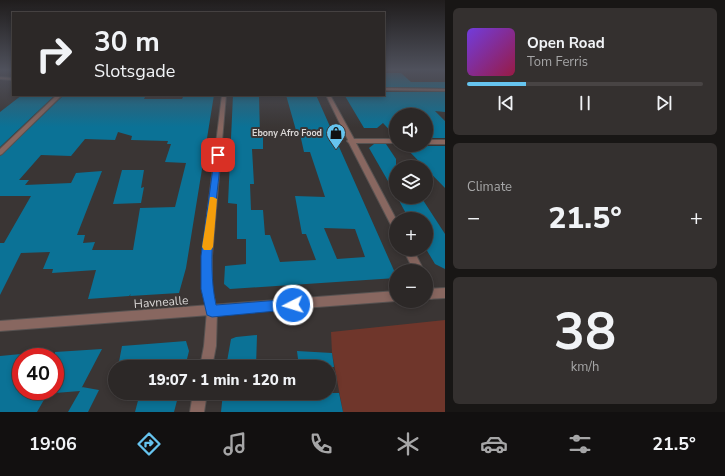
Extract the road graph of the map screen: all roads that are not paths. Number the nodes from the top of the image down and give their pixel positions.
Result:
1 (398, 89) edge
2 (445, 90) edge
3 (59, 96) edge
4 (224, 96) edge
5 (328, 96) edge
6 (350, 141) junction
7 (389, 142) edge
8 (433, 142) edge
9 (445, 142) edge
10 (0, 153) edge
11 (389, 214) edge
12 (445, 293) edge
13 (433, 294) edge
14 (389, 297) edge
15 (212, 311) junction
16 (0, 326) edge
17 (207, 360) edge
18 (199, 400) edge
19 (197, 412) edge

1 - 2 street
3 - 10 street
4 - 15 street
5 - 6 street
6 - 7 street
6 - 11 street
8 - 9 street
12 - 13 street
14 - 15 street, Havnealle
15 - 16 street, Havnealle
15 - 17 street
18 - 19 street

